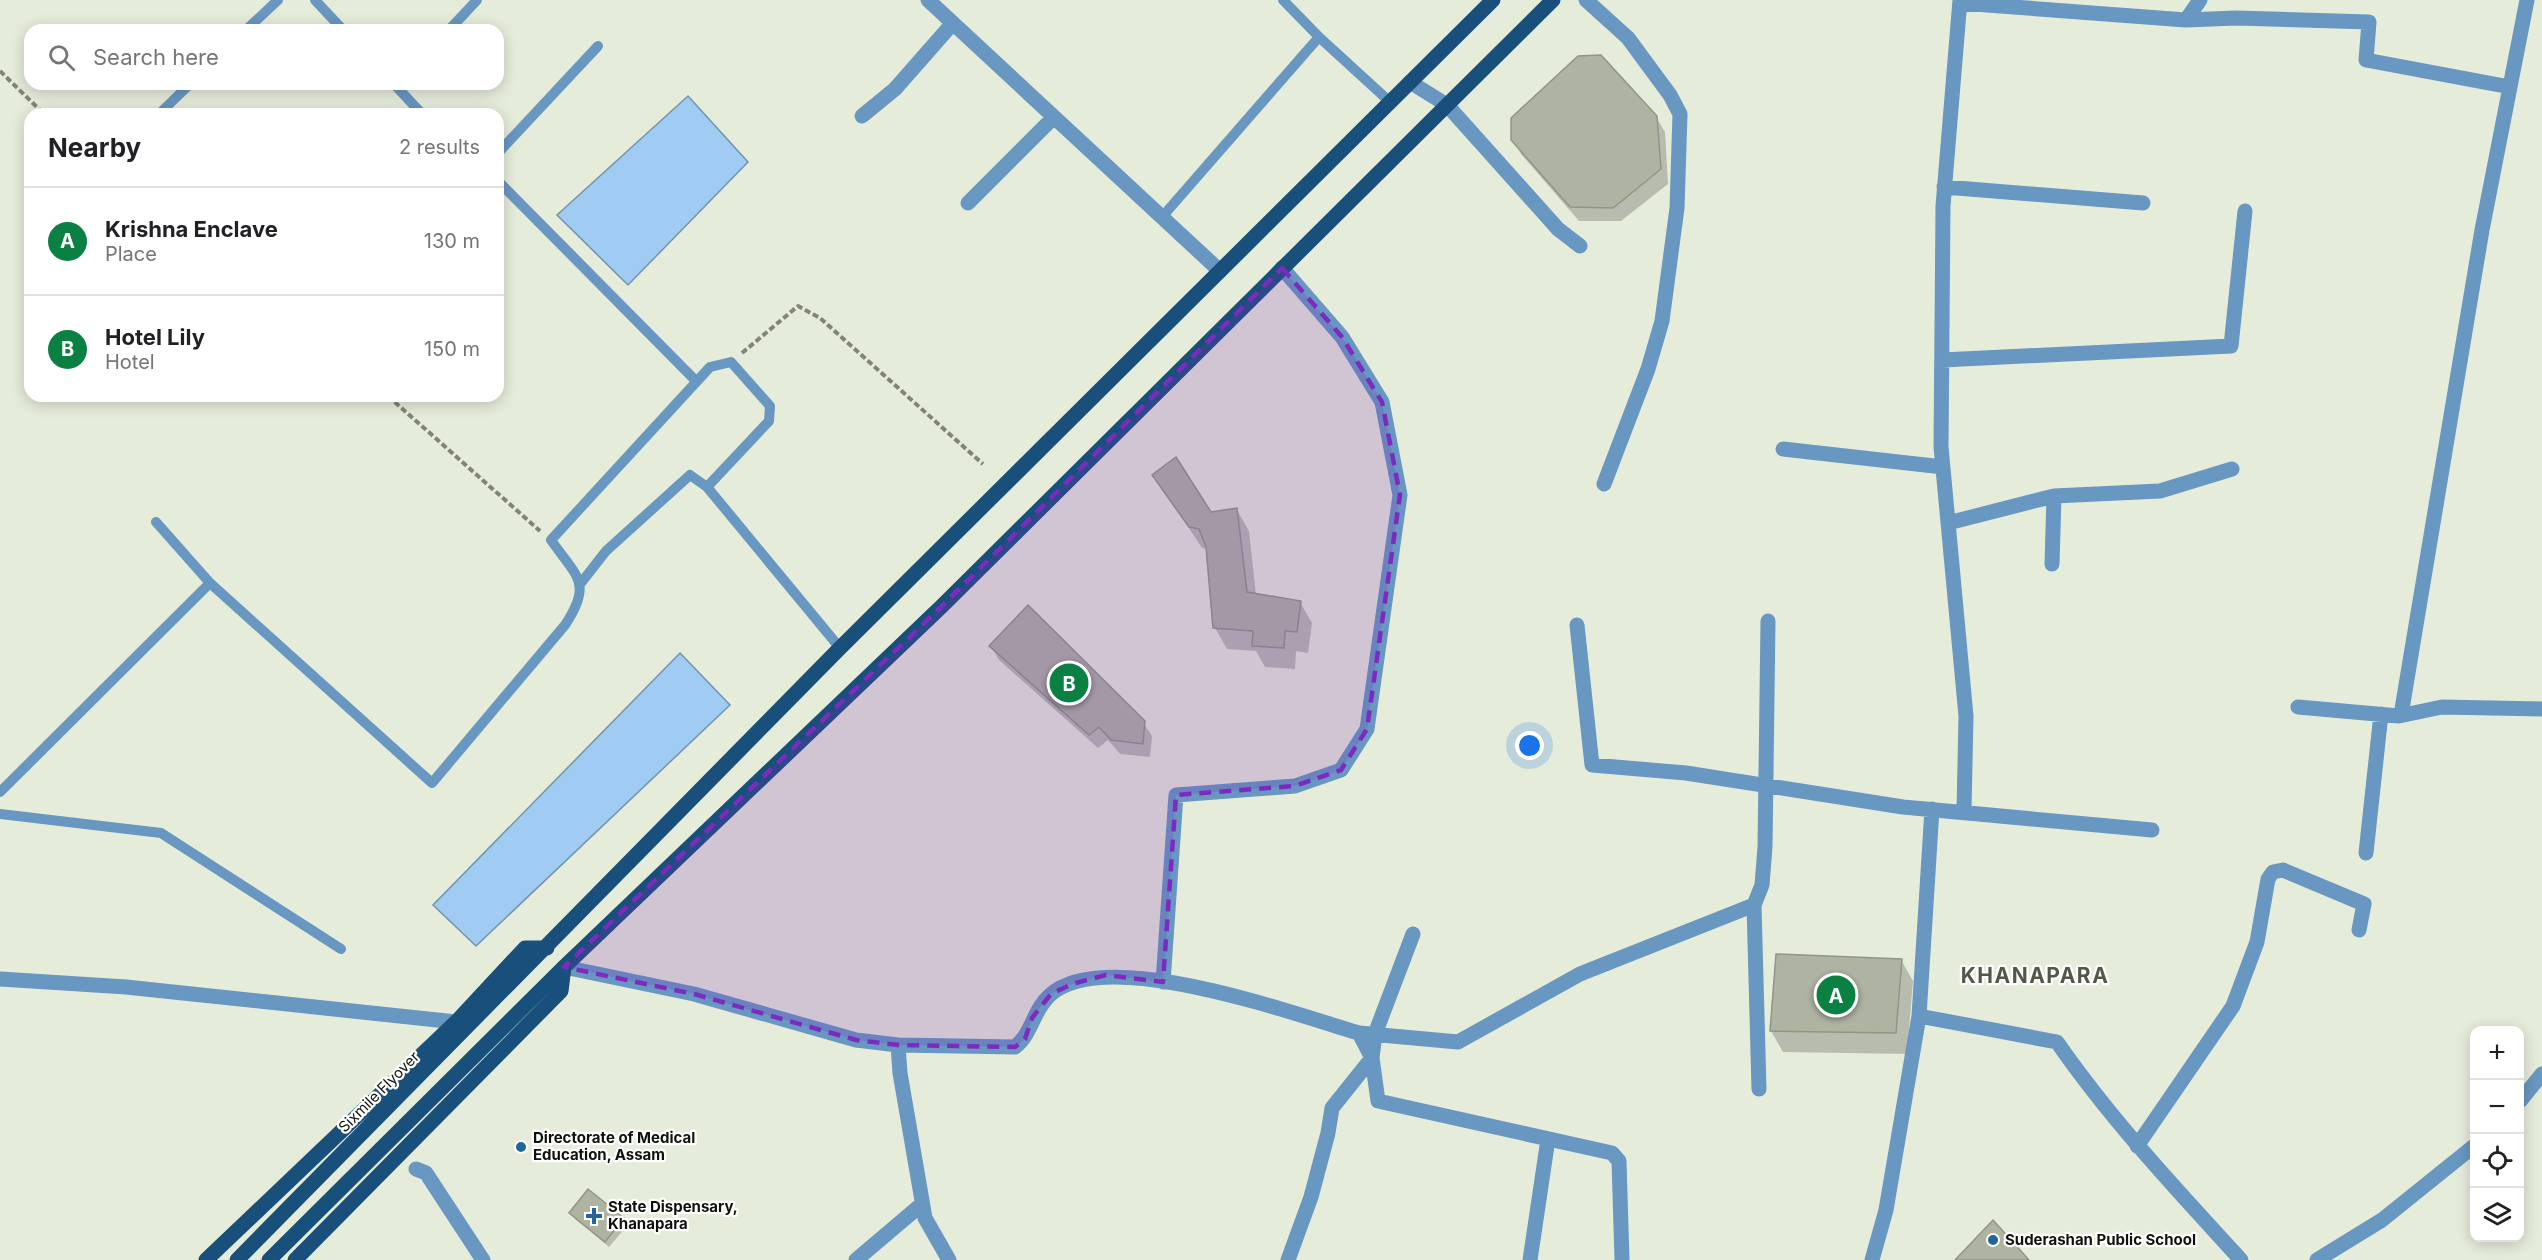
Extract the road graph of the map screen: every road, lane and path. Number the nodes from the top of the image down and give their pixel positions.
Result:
1 (278, 0) edge
2 (315, 0) edge
3 (477, 0) edge
4 (928, 0) edge
5 (1282, 0) edge
6 (1492, 0) edge
7 (1553, 0) edge
8 (1586, 0) edge
9 (2200, 0) edge
10 (1960, 1) edge
11 (2527, 3) edge
12 (2542, 8) edge
13 (2186, 20) junction
14 (953, 22) junction
15 (252, 24) edge
16 (337, 24) edge
17 (455, 24) edge
18 (1319, 37) junction
19 (598, 46) dead end
20 (0, 71) edge
21 (1410, 82) junction
22 (2510, 87) junction
23 (184, 90) edge
24 (400, 90) edge
25 (1390, 102) junction
26 (1447, 105) junction
27 (38, 108) edge
28 (165, 108) edge
29 (417, 108) edge
30 (862, 116) dead end
31 (1054, 117) junction
32 (504, 147) edge
33 (504, 187) edge
34 (1944, 187) junction
35 (968, 203) dead end
36 (2143, 203) dead end
37 (2245, 212) dead end
38 (1162, 217) junction
39 (1580, 246) dead end
40 (1282, 268) junction
41 (1220, 271) junction
42 (1942, 360) junction
43 (731, 362) junction
44 (696, 381) junction
45 (395, 402) edge
46 (1783, 449) dead end
47 (983, 464) dead end
48 (1943, 467) junction
49 (2232, 469) dead end
50 (1604, 484) dead end
51 (707, 487) junction
52 (2054, 496) junction
53 (156, 522) dead end
54 (1948, 524) junction
55 (550, 540) junction
56 (2052, 564) dead end
57 (210, 583) junction
58 (581, 583) junction
59 (1768, 621) dead end
60 (1577, 625) dead end
61 (840, 648) junction
62 (2298, 707) dead end
63 (2542, 709) edge
64 (2381, 714) junction
65 (2401, 715) junction
66 (1766, 786) junction
67 (0, 792) edge
68 (1932, 809) junction
69 (1965, 811) junction
70 (0, 814) edge
71 (2152, 830) dead end
72 (2366, 853) dead end
73 (1754, 905) junction
74 (2358, 930) dead end
75 (1413, 934) dead end
76 (546, 948) junction
77 (341, 949) dead end
78 (564, 967) junction
79 (0, 979) edge
80 (1163, 982) junction
81 (1919, 1016) junction
82 (456, 1022) junction
83 (1359, 1033) junction
84 (1375, 1035) junction
85 (898, 1045) junction
86 (1372, 1058) junction
87 (2542, 1074) edge
88 (1759, 1089) dead end
89 (2524, 1096) edge
90 (1548, 1139) junction
91 (2137, 1146) junction
92 (2470, 1150) edge
93 (416, 1169) dead end
94 (922, 1204) junction
95 (206, 1260) edge
96 (237, 1260) edge
97 (269, 1260) edge
98 (295, 1260) edge
99 (483, 1260) edge
100 (856, 1260) edge
101 (950, 1260) edge
102 (1288, 1260) edge
103 (1530, 1260) edge
104 (1622, 1260) edge
105 (1872, 1260) edge
106 (2241, 1260) edge
107 (2317, 1260) edge

1 - 15 lane
2 - 16 lane
3 - 17 lane
4 - 14 street
5 - 18 lane
6 - 21 main road, Sixmile Flyover
7 - 26 main road
8 - 50 street
9 - 13 street
10 - 13 street
10 - 34 street
11 - 12 street
11 - 22 street
13 - 22 street
14 - 30 street
14 - 31 street
18 - 25 lane
18 - 38 lane
19 - 32 lane
20 - 27 path
21 - 25 main road, Sixmile Flyover
21 - 26 street
22 - 65 street
23 - 28 lane
24 - 29 lane
25 - 41 main road, Sixmile Flyover
26 - 39 street
26 - 40 main road
31 - 35 street
31 - 38 street
33 - 44 lane
34 - 36 street
34 - 42 street
37 - 42 street
38 - 41 street
40 - 78 main road
40 - 80 street
41 - 61 main road, Sixmile Flyover
42 - 48 street
43 - 44 lane
43 - 47 path
43 - 51 lane
44 - 55 lane
45 - 55 path
46 - 48 street
48 - 54 street
49 - 52 street
51 - 58 lane
51 - 61 lane
52 - 54 street
52 - 56 street
53 - 57 lane
54 - 69 street
55 - 58 lane
57 - 58 lane
57 - 67 lane
59 - 66 street
60 - 66 street
61 - 76 main road, Sixmile Flyover
62 - 64 street
63 - 65 street
64 - 65 street
64 - 72 street
66 - 68 street
66 - 73 street
68 - 69 street
68 - 81 street
69 - 71 street
70 - 77 lane
73 - 84 street
73 - 88 street
74 - 91 street
75 - 84 street
76 - 82 main road
76 - 96 main road, Sixmile Flyover
78 - 85 street
78 - 97 main road
78 - 98 main road
79 - 82 street
80 - 83 street
80 - 85 street
81 - 91 street
81 - 105 street
82 - 95 main road
83 - 84 street
83 - 86 street
84 - 86 street
85 - 94 street
86 - 90 street
86 - 102 street
87 - 89 street
90 - 103 street
90 - 104 street
91 - 106 street
92 - 107 street
93 - 99 street
94 - 100 street
94 - 101 street

